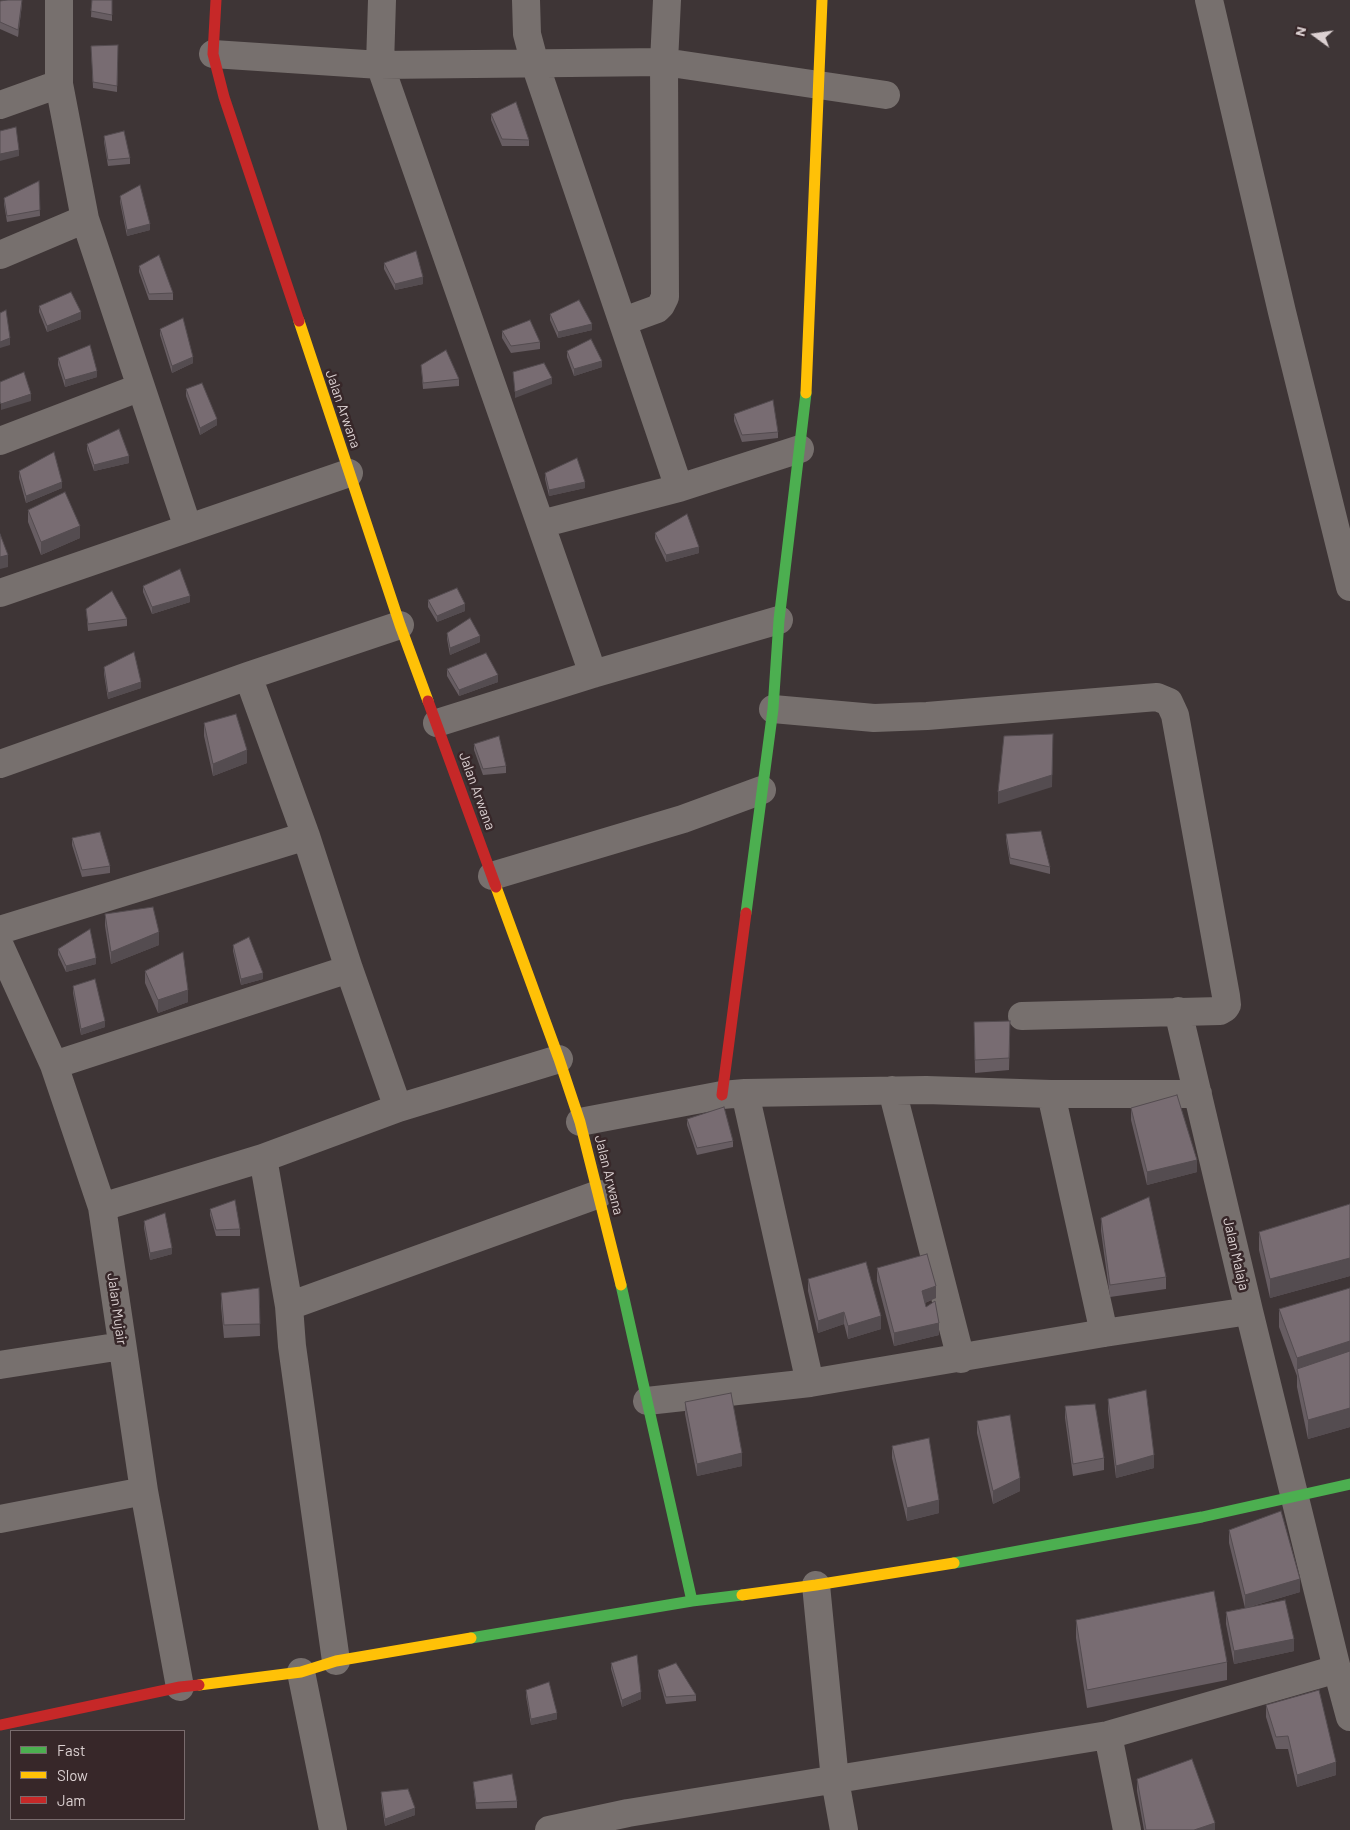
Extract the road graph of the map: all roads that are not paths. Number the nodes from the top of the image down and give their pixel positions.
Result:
1 (59, 0) edge
2 (216, 0) edge
3 (382, 0) edge
4 (526, 0) edge
5 (667, 0) edge
6 (822, 0) edge
7 (1209, 0) edge
8 (213, 54) junction
9 (664, 62) junction
10 (535, 64) junction
11 (380, 65) junction
12 (59, 84) junction
13 (820, 86) junction
14 (886, 96) dead end
15 (0, 105) edge
16 (86, 219) junction
17 (0, 255) edge
18 (624, 321) junction
19 (141, 387) junction
20 (0, 441) edge
21 (800, 449) junction
22 (349, 473) junction
23 (679, 488) junction
24 (541, 524) junction
25 (188, 528) junction
26 (1350, 587) edge
27 (0, 593) edge
28 (779, 620) junction
29 (400, 625) junction
30 (593, 674) junction
31 (248, 676) junction
32 (773, 709) junction
33 (437, 723) junction
34 (0, 764) edge
35 (762, 790) junction
36 (306, 836) junction
37 (492, 876) junction
38 (0, 930) edge
39 (0, 946) edge
40 (349, 969) junction
41 (1178, 1011) junction
42 (1022, 1016) dead end
43 (559, 1059) junction
44 (54, 1065) junction
45 (892, 1090) junction
46 (734, 1094) junction
47 (1051, 1094) junction
48 (1198, 1094) junction
49 (398, 1108) junction
50 (580, 1122) junction
51 (262, 1158) junction
52 (599, 1194) junction
53 (102, 1207) junction
54 (289, 1306) junction
55 (1249, 1311) junction
56 (1104, 1333) junction
57 (122, 1346) junction
58 (962, 1358) junction
59 (0, 1365) edge
60 (810, 1383) junction
61 (647, 1401) junction
62 (1350, 1484) edge
63 (144, 1491) junction
64 (1295, 1497) junction
65 (0, 1520) edge
66 (816, 1585) junction
67 (692, 1600) junction
68 (336, 1660) junction
69 (1337, 1669) junction
70 (301, 1672) junction
71 (180, 1687) junction
72 (1350, 1717) edge
73 (0, 1724) edge
74 (1108, 1735) junction
75 (835, 1780) junction
76 (629, 1821) edge
77 (333, 1830) edge
78 (549, 1830) edge
79 (844, 1830) edge
80 (1127, 1830) edge

1 - 12 street
2 - 8 street, Jalan Arwana
3 - 11 street
4 - 10 street
5 - 9 street
6 - 13 street
7 - 26 street
8 - 11 street
8 - 22 street, Jalan Arwana
9 - 10 street
9 - 13 street
9 - 18 street
10 - 11 street
10 - 18 street
11 - 24 street
12 - 15 street
12 - 16 street
13 - 14 street
13 - 21 street
16 - 17 street
16 - 19 street
18 - 23 street
19 - 20 street
19 - 25 street
21 - 23 street
21 - 28 street
22 - 25 street
22 - 29 street, Jalan Arwana
23 - 24 street
24 - 30 street
25 - 27 street
28 - 30 street
28 - 32 street
29 - 31 street
29 - 33 street, Jalan Arwana
30 - 33 street
31 - 34 street
31 - 36 street
32 - 35 street
32 - 41 street
33 - 37 street, Jalan Arwana
35 - 37 street
35 - 46 street
36 - 38 street
36 - 40 street
37 - 43 street, Jalan Arwana
39 - 44 street, Jalan Mujair
40 - 44 street
40 - 49 street
41 - 42 street
41 - 48 street, Jalan Malaja
43 - 49 street
43 - 50 street, Jalan Arwana
44 - 53 street, Jalan Mujair
45 - 46 street
45 - 47 street
45 - 58 street
46 - 50 street
46 - 60 street
47 - 48 street
47 - 56 street
48 - 55 street, Jalan Malaja
49 - 51 street
50 - 52 street, Jalan Arwana
51 - 53 street
51 - 54 street
52 - 54 street
52 - 61 street, Jalan Arwana
53 - 57 street, Jalan Mujair
54 - 68 street
55 - 56 street
55 - 64 street, Jalan Malaja
56 - 58 street
57 - 59 street
57 - 63 street, Jalan Mujair
58 - 60 street
60 - 61 street
61 - 67 street, Jalan Arwana
62 - 64 street
63 - 65 street
63 - 71 street, Jalan Mujair
64 - 66 street
64 - 69 street, Jalan Malaja
66 - 67 street
66 - 75 street
67 - 68 street
68 - 70 street
69 - 72 street, Jalan Malaja
69 - 74 street
70 - 71 street
70 - 77 street
71 - 73 street
74 - 75 street
74 - 80 street
75 - 76 street
75 - 79 street
76 - 78 street

